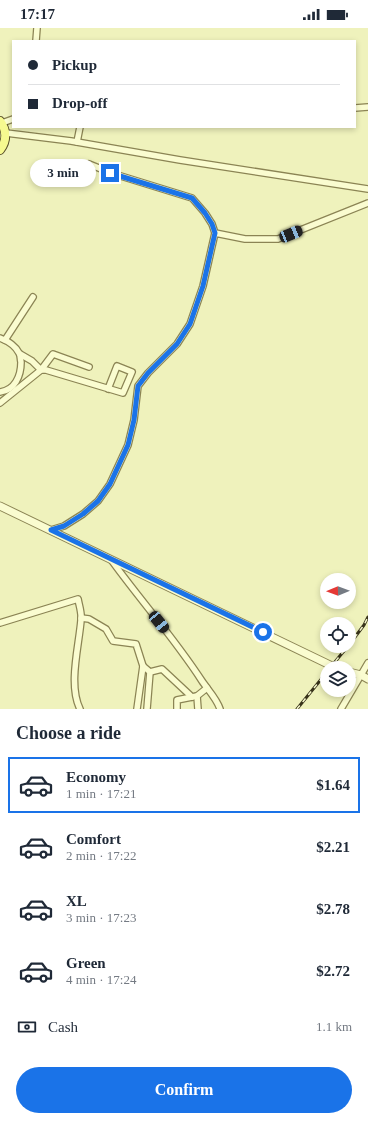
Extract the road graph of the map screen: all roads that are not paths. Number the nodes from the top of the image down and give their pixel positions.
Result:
1 (37, 28) edge
2 (36, 40) edge
3 (368, 107) edge
4 (356, 108) edge
5 (12, 118) edge
6 (1, 122) edge
7 (80, 128) edge
8 (6, 136) junction
9 (77, 142) junction
10 (0, 150) edge
11 (0, 157) edge
12 (89, 164) dead end
13 (368, 189) edge
14 (368, 204) edge
15 (215, 233) junction
16 (33, 297) dead end
17 (2, 339) edge
18 (20, 354) junction
19 (89, 367) dead end
20 (41, 370) junction
21 (108, 389) junction
22 (3, 392) edge
23 (0, 403) edge
24 (0, 506) edge
25 (51, 530) junction
26 (111, 559) junction
27 (81, 618) junction
28 (0, 622) edge
29 (322, 661) edge
30 (368, 663) edge
31 (142, 666) junction
32 (150, 672) junction
33 (356, 674) edge
34 (361, 676) junction
35 (368, 679) edge
36 (207, 688) junction
37 (194, 696) junction
38 (80, 709) edge
39 (137, 709) edge
40 (147, 709) edge
41 (177, 709) edge
42 (198, 709) edge
43 (220, 709) edge
44 (341, 709) edge

1 - 2 street
3 - 4 street
5 - 6 street
6 - 8 main road
7 - 9 street
8 - 9 street
8 - 10 main road
8 - 11 main road
9 - 13 street
12 - 15 street
14 - 15 street
15 - 25 street
16 - 17 street
17 - 18 street
18 - 20 street
18 - 22 street
19 - 20 street
20 - 21 street
20 - 23 street
21 - 21 street
22 - 23 street
24 - 25 street
25 - 26 street
26 - 29 street
26 - 36 street
27 - 28 street
27 - 31 street
27 - 38 street
30 - 34 street
31 - 32 street
31 - 39 street
32 - 37 street
32 - 40 street
33 - 34 street
34 - 35 street
34 - 44 street
36 - 37 street
36 - 43 street
37 - 41 street
37 - 42 street

